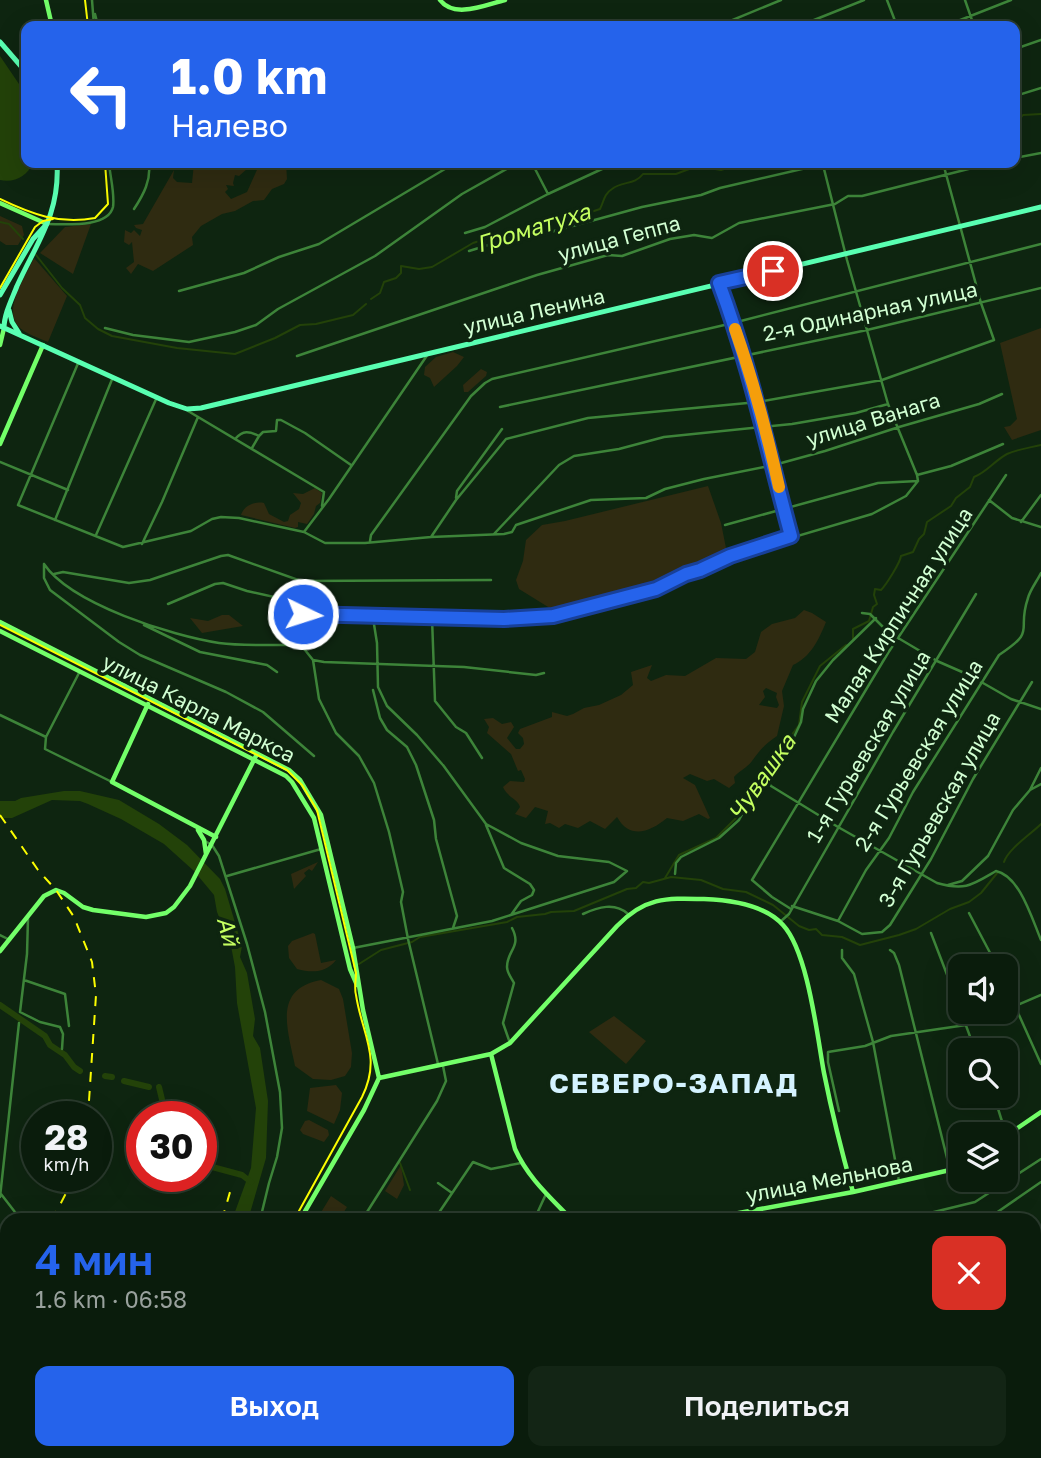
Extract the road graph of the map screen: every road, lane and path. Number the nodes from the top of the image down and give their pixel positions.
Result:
1 (46, 0) edge
2 (92, 0) edge
3 (440, 0) edge
4 (505, 0) edge
5 (781, 0) edge
6 (864, 0) edge
7 (887, 0) edge
8 (965, 0) edge
9 (1011, 0) edge
10 (971, 16) junction
11 (51, 21) edge
12 (96, 21) edge
13 (730, 21) edge
14 (812, 21) edge
15 (895, 21) edge
16 (958, 21) edge
17 (972, 21) edge
18 (1041, 40) edge
19 (0, 42) edge
20 (1020, 47) edge
21 (21, 66) edge
22 (1041, 88) edge
23 (1020, 94) edge
24 (1041, 153) edge
25 (1020, 157) edge
26 (57, 168) edge
27 (109, 168) edge
28 (149, 168) edge
29 (447, 168) edge
30 (508, 168) edge
31 (535, 168) edge
32 (604, 168) edge
33 (798, 168) edge
34 (823, 168) edge
35 (945, 168) edge
36 (975, 168) edge
37 (947, 176) junction
38 (548, 194) junction
39 (0, 203) edge
40 (835, 204) junction
41 (1041, 207) edge
42 (134, 209) dead end
43 (47, 224) junction
44 (960, 228) junction
45 (465, 233) dead end
46 (1041, 244) edge
47 (469, 251) dead end
48 (846, 255) junction
49 (970, 262) junction
50 (719, 283) junction
51 (1041, 288) edge
52 (179, 291) dead end
53 (857, 292) junction
54 (1, 293) edge
55 (13, 297) junction
56 (981, 303) junction
57 (9, 307) junction
58 (733, 323) junction
59 (2, 324) edge
60 (105, 328) dead end
61 (867, 330) junction
62 (21, 335) junction
63 (0, 345) edge
64 (43, 345) junction
65 (429, 352) junction
66 (744, 355) junction
67 (297, 356) dead end
68 (79, 361) junction
69 (113, 377) junction
70 (882, 380) junction
71 (1002, 394) dead end
72 (157, 397) junction
73 (758, 402) junction
74 (888, 404) junction
75 (179, 406) junction
76 (500, 407) dead end
77 (198, 417) junction
78 (899, 426) junction
79 (764, 427) junction
80 (502, 429) dead end
81 (259, 436) junction
82 (235, 439) junction
83 (0, 444) edge
84 (1003, 444) dead end
85 (251, 449) junction
86 (0, 462) edge
87 (351, 465) junction
88 (774, 465) junction
89 (31, 474) junction
90 (917, 475) junction
91 (1006, 475) dead end
92 (918, 481) junction
93 (335, 489) junction
94 (68, 490) junction
95 (324, 492) junction
96 (1041, 495) edge
97 (456, 500) junction
98 (989, 500) junction
99 (321, 507) junction
100 (784, 508) junction
101 (55, 520) junction
102 (1021, 522) junction
103 (724, 525) dead end
104 (1041, 527) edge
105 (304, 532) junction
106 (494, 534) junction
107 (96, 536) junction
108 (791, 536) junction
109 (431, 537) junction
110 (370, 542) junction
111 (142, 544) junction
112 (1041, 573) edge
113 (54, 574) junction
114 (491, 580) dead end
115 (976, 594) dead end
116 (168, 604) dead end
117 (862, 613) dead end
118 (373, 618) junction
119 (432, 618) junction
120 (876, 618) junction
121 (138, 621) junction
122 (0, 622) edge
123 (0, 631) edge
124 (898, 639) junction
125 (313, 660) junction
126 (937, 661) junction
127 (377, 662) junction
128 (432, 666) junction
129 (80, 671) junction
130 (277, 672) dead end
131 (544, 673) dead end
132 (982, 682) junction
133 (1032, 682) dead end
134 (373, 690) dead end
135 (1021, 700) junction
136 (149, 702) junction
137 (1041, 709) edge
138 (0, 715) edge
139 (46, 737) junction
140 (257, 754) junction
141 (314, 756) dead end
142 (482, 758) dead end
143 (254, 760) junction
144 (443, 765) junction
145 (1041, 768) edge
146 (450, 776) dead end
147 (765, 780) junction
148 (112, 782) junction
149 (1041, 783) edge
150 (1030, 790) junction
151 (799, 803) junction
152 (486, 824) junction
153 (195, 826) junction
154 (838, 827) junction
155 (216, 837) junction
156 (204, 840) junction
157 (212, 845) junction
158 (321, 849) junction
159 (881, 851) junction
160 (206, 856) junction
161 (675, 874) dead end
162 (921, 874) junction
163 (226, 876) junction
164 (947, 886) junction
165 (792, 907) junction
166 (969, 913) dead end
167 (628, 914) junction
168 (511, 915) junction
169 (583, 915) dead end
170 (28, 919) junction
171 (838, 921) junction
172 (780, 922) junction
173 (453, 928) junction
174 (512, 928) dead end
175 (931, 933) dead end
176 (0, 935) edge
177 (408, 938) junction
178 (10, 940) junction
179 (1041, 940) edge
180 (353, 948) junction
181 (842, 950) dead end
182 (890, 950) dead end
183 (0, 951) edge
184 (991, 954) edge
185 (948, 977) edge
186 (24, 980) junction
187 (359, 989) junction
188 (1041, 995) edge
189 (1018, 1005) edge
190 (1018, 1013) edge
191 (19, 1023) dead end
192 (966, 1025) joint
193 (69, 1026) dead end
194 (916, 1032) junction
195 (971, 1038) edge
196 (873, 1042) junction
197 (510, 1043) junction
198 (62, 1049) dead end
199 (491, 1054) junction
200 (1041, 1064) edge
201 (440, 1065) junction
202 (379, 1078) junction
203 (839, 1111) dead end
204 (1041, 1112) edge
205 (1018, 1127) edge
206 (1041, 1159) edge
207 (948, 1162) edge
208 (521, 1163) junction
209 (948, 1170) edge
210 (900, 1181) junction
211 (1041, 1182) edge
212 (438, 1183) dead end
213 (853, 1192) junction
214 (452, 1193) junction
215 (545, 1194) junction
216 (0, 1195) edge
217 (15, 1213) edge
218 (262, 1213) edge
219 (304, 1213) edge
220 (366, 1213) edge
221 (439, 1213) edge
222 (537, 1213) edge
223 (565, 1213) edge
224 (739, 1213) edge
225 (932, 1213) edge
226 (996, 1213) edge

1 - 11 main road
2 - 12 street
3 - 4 main road
5 - 13 street
6 - 14 street
7 - 15 street
8 - 10 street
9 - 10 street
10 - 16 street
10 - 17 street
18 - 20 street
19 - 21 main road
22 - 23 street
24 - 25 street
26 - 43 main road
27 - 43 street
28 - 42 street
29 - 52 street
30 - 60 street
31 - 38 street
32 - 38 street
33 - 47 street
34 - 40 street
35 - 37 street
36 - 37 street, улица Геппа
37 - 40 street, улица Геппа
37 - 44 street
38 - 45 street
39 - 43 main road
40 - 48 street
40 - 67 street, улица Геппа
41 - 44 main road, улица Ленина
43 - 54 main road
43 - 55 main road
44 - 48 main road, улица Ленина
44 - 49 street
46 - 49 street
48 - 50 main road, улица Ленина
48 - 53 street
49 - 53 street
49 - 56 street
50 - 58 street
50 - 65 main road, улица Ленина
51 - 56 street, 2-я Одинарная улица
53 - 58 street
53 - 61 street
54 - 55 main road
55 - 57 main road
56 - 61 street, 2-я Одинарная улица
56 - 70 street
57 - 59 main road
57 - 62 main road
58 - 66 street
58 - 110 street
59 - 62 main road, улица Ленина
59 - 63 main road
61 - 66 street, 2-я Одинарная улица
61 - 70 street
62 - 64 main road, улица Ленина
64 - 68 main road, улица Ленина
64 - 83 main road
65 - 75 main road, улица Ленина
65 - 87 street
66 - 73 street
66 - 76 street, 2-я Одинарная улица
68 - 69 main road, улица Ленина
68 - 89 street
69 - 72 main road, улица Ленина
69 - 94 street
70 - 73 street
70 - 74 street
71 - 78 street, улица Ванага
72 - 75 main road, улица Ленина
72 - 107 street
73 - 79 street
73 - 97 street
74 - 78 street
74 - 79 street
75 - 77 street
77 - 82 street
77 - 111 street
78 - 88 street, улица Ванага
78 - 90 street
79 - 88 street
79 - 106 street
80 - 97 street
81 - 82 street
81 - 85 street
81 - 87 street
82 - 85 street
84 - 90 street
85 - 95 street
86 - 89 street
87 - 93 street
88 - 100 street
88 - 106 street, улица Ванага
89 - 94 street
89 - 101 street
90 - 92 street
91 - 98 street, Малая Кирпичная улица
92 - 100 street
92 - 108 street
93 - 95 street
93 - 99 street
94 - 101 street
95 - 99 street
96 - 102 street
97 - 109 street
98 - 102 street
98 - 124 street, Малая Кирпичная улица
99 - 105 street
100 - 103 street
100 - 108 street
101 - 107 street
102 - 104 street
105 - 110 street
105 - 111 street
106 - 109 street
107 - 111 street
108 - 119 street
109 - 110 street
112 - 132 street, 2-я Гурьевская улица
113 - 114 street
113 - 121 street
113 - 141 street
115 - 126 street, 1-я Гурьевская улица
116 - 118 street
117 - 120 street
118 - 119 street
118 - 127 street
119 - 128 street
120 - 124 street
120 - 147 street
121 - 125 street
121 - 130 street
122 - 136 main road, улица Карла Маркса
123 - 129 main road, улица Карла Маркса
124 - 126 street
124 - 151 street, Малая Кирпичная улица
125 - 127 street
125 - 177 street
126 - 132 street
126 - 154 street, 1-я Гурьевская улица
127 - 128 street
127 - 144 street
128 - 131 street
128 - 142 street
129 - 136 main road, улица Карла Маркса
129 - 139 street
132 - 135 street
132 - 159 street, 2-я Гурьевская улица
133 - 135 street, 3-я Гурьевская улица
134 - 173 street
135 - 137 street
135 - 162 street, 3-я Гурьевская улица
136 - 140 main road, улица Карла Маркса
136 - 143 main road, улица Карла Маркса
136 - 148 main road
138 - 139 street
139 - 148 street
140 - 143 main road
140 - 180 main road, улица Карла Маркса
143 - 155 main road
143 - 158 main road, улица Карла Маркса
144 - 146 street
144 - 152 street
145 - 150 street
147 - 151 street
147 - 161 street
148 - 153 main road
149 - 150 street
150 - 164 street
151 - 154 street
151 - 165 street, Малая Кирпичная улица
152 - 168 street
152 - 168 street
153 - 155 main road
153 - 156 main road
154 - 159 street
154 - 165 street, 1-я Гурьевская улица
155 - 157 main road
156 - 157 street
156 - 160 main road
157 - 160 main road
157 - 163 street
158 - 163 street
158 - 187 main road, улица Карла Маркса
159 - 162 street
159 - 171 street, 2-я Гурьевская улица
160 - 170 main road
162 - 164 street
162 - 171 street, 3-я Гурьевская улица
163 - 218 street
164 - 179 street
165 - 171 street
165 - 172 street, 1-я Гурьевская улица
166 - 184 street
167 - 169 street
167 - 172 main road
167 - 197 main road
168 - 173 street
170 - 178 main road
170 - 186 street
172 - 213 main road
173 - 177 street
174 - 197 street
175 - 185 street
176 - 178 street
177 - 180 street
177 - 201 street
178 - 183 main road
180 - 187 main road, улица Карла Маркса
181 - 196 street
182 - 194 street
186 - 193 street
186 - 198 street
187 - 202 main road, улица Карла Маркса
188 - 189 street
190 - 200 street
191 - 216 street
192 - 194 street
192 - 195 street
194 - 196 street
194 - 207 street
196 - 203 street
196 - 210 street
197 - 199 main road
199 - 201 main road
199 - 208 main road
201 - 202 main road
201 - 220 street
202 - 219 main road
204 - 205 main road
206 - 225 street
208 - 214 street
208 - 215 main road
209 - 210 main road, улица Мельнова
210 - 213 main road, улица Мельнова
211 - 226 street
212 - 214 street
213 - 224 main road, улица Мельнова
214 - 221 street
215 - 222 street
215 - 223 main road
216 - 217 street

